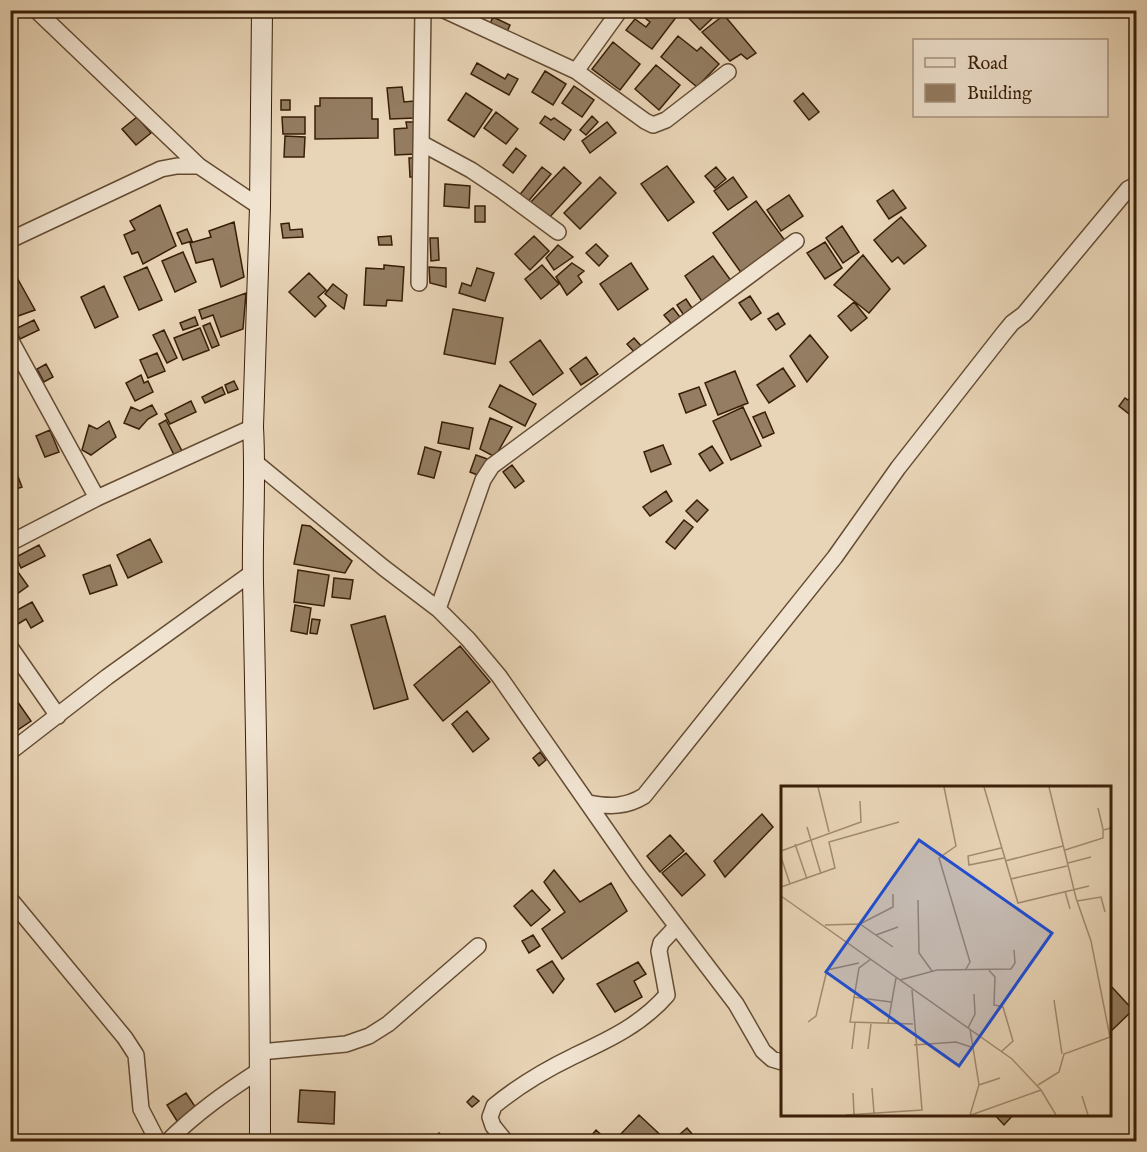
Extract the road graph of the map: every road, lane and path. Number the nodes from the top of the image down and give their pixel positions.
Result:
1 (36, 10) edge
2 (262, 10) edge
3 (423, 10) edge
4 (444, 10) edge
5 (620, 10) edge
6 (576, 72) junction
7 (728, 72) dead end
8 (421, 143) junction
9 (199, 166) junction
10 (1137, 185) edge
11 (260, 207) junction
12 (558, 232) dead end
13 (10, 240) edge
14 (796, 241) dead end
15 (419, 283) dead end
16 (10, 339) edge
17 (253, 427) junction
18 (255, 462) junction
19 (97, 498) junction
20 (10, 543) edge
21 (253, 572) junction
22 (438, 609) junction
23 (13, 657) edge
24 (58, 716) junction
25 (10, 752) edge
26 (589, 803) junction
27 (10, 899) edge
28 (676, 927) junction
29 (478, 946) dead end
30 (260, 1061) junction
31 (781, 1061) edge
32 (158, 1142) edge
33 (167, 1142) edge
34 (260, 1142) edge
35 (506, 1142) edge

1 - 9 street
2 - 11 street
3 - 8 street
4 - 6 street
5 - 6 street
6 - 7 street
8 - 12 street
8 - 15 street
9 - 11 street
9 - 13 street
10 - 26 street
11 - 17 street
14 - 22 street
16 - 19 street
17 - 18 street
17 - 19 street
18 - 21 street
18 - 22 street
19 - 20 street
21 - 24 street
21 - 30 street
22 - 26 street
23 - 24 street
24 - 25 street
26 - 28 street
27 - 32 street
28 - 31 street
28 - 35 street
29 - 30 street
30 - 33 street
30 - 34 street

